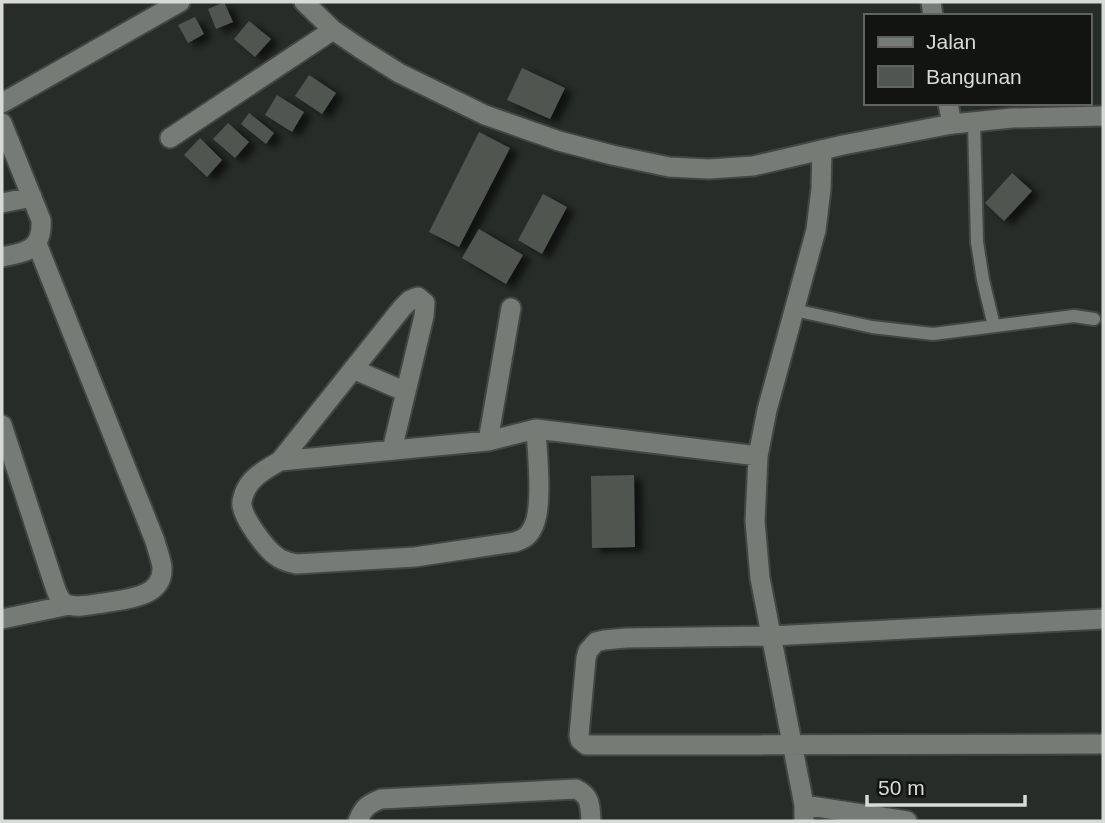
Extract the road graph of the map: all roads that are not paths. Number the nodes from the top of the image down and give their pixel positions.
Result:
1 (180, 2) edge
2 (304, 2) edge
3 (332, 30) junction
4 (2, 103) edge
5 (948, 105) edge
6 (1103, 116) edge
7 (974, 122) junction
8 (2, 123) edge
9 (952, 124) junction
10 (170, 138) dead end
11 (822, 150) junction
12 (32, 197) junction
13 (2, 203) edge
14 (37, 244) junction
15 (2, 257) edge
16 (511, 308) dead end
17 (794, 310) junction
18 (1094, 319) dead end
19 (994, 326) junction
20 (353, 369) junction
21 (405, 392) junction
22 (2, 425) edge
23 (536, 429) junction
24 (488, 441) junction
25 (392, 450) junction
26 (758, 456) junction
27 (280, 461) junction
28 (69, 605) junction
29 (2, 619) edge
30 (1103, 619) edge
31 (771, 636) junction
32 (792, 744) junction
33 (1103, 744) edge
34 (804, 813) edge
35 (840, 816) edge
36 (358, 821) edge
37 (591, 821) edge
38 (907, 821) edge

1 - 4 street
2 - 3 street
3 - 10 street
3 - 11 street
5 - 9 street
6 - 7 street
7 - 9 street
7 - 19 lane
8 - 12 street
9 - 11 street
11 - 17 street
12 - 13 street
12 - 14 street
14 - 15 street
14 - 28 street
16 - 24 street
17 - 19 lane
17 - 26 street
18 - 19 lane
20 - 21 street
20 - 21 street
20 - 27 street
21 - 25 street
22 - 28 street
23 - 24 street
23 - 26 street
23 - 27 street
24 - 25 street
25 - 27 street
26 - 31 street
28 - 29 street
30 - 31 street
31 - 32 street
31 - 32 street
32 - 33 street
32 - 34 street
34 - 35 street
35 - 38 street
36 - 37 street

